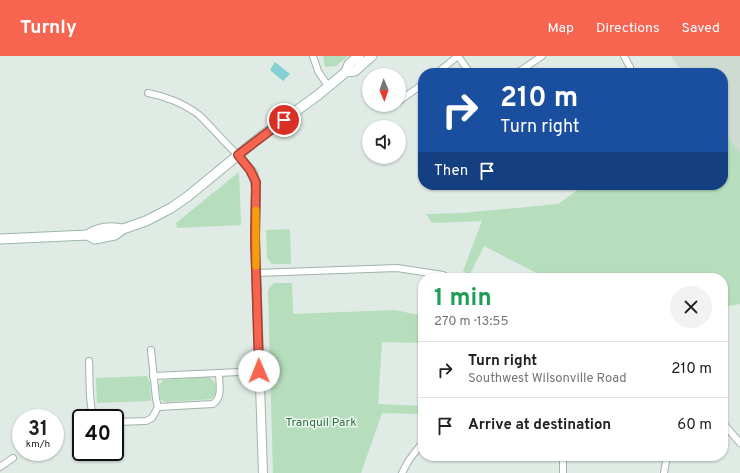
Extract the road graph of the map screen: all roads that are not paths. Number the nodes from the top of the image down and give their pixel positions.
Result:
1 (313, 56) edge
2 (359, 56) edge
3 (372, 56) edge
4 (458, 56) edge
5 (542, 56) edge
6 (624, 56) edge
7 (443, 68) edge
8 (466, 68) edge
9 (524, 68) edge
10 (630, 68) edge
11 (346, 72) junction
12 (328, 86) junction
13 (418, 88) edge
14 (148, 93) dead end
15 (406, 96) edge
16 (238, 155) junction
17 (0, 239) edge
18 (256, 273) junction
19 (430, 273) edge
20 (151, 350) dead end
21 (89, 361) dead end
22 (259, 371) junction
23 (219, 373) junction
24 (153, 376) junction
25 (158, 406) junction
26 (91, 409) edge
27 (124, 422) edge
28 (728, 429) edge
29 (740, 443) edge
30 (418, 448) edge
31 (12, 459) edge
32 (563, 461) edge
33 (666, 461) edge
34 (0, 466) edge
35 (263, 473) edge
36 (402, 473) edge
37 (564, 473) edge
38 (664, 473) edge

1 - 12 street
2 - 11 main road
3 - 11 main road
4 - 7 street
4 - 8 street
5 - 9 street
6 - 10 street
11 - 12 main road
12 - 16 main road
13 - 15 street
14 - 16 street
16 - 17 main road
16 - 18 street
18 - 19 street
18 - 22 street
20 - 24 street
21 - 26 street
22 - 23 street
22 - 35 street
23 - 24 street
23 - 25 street
24 - 25 street
25 - 27 street
28 - 29 street
30 - 36 street
31 - 34 street
32 - 37 street
33 - 38 street

